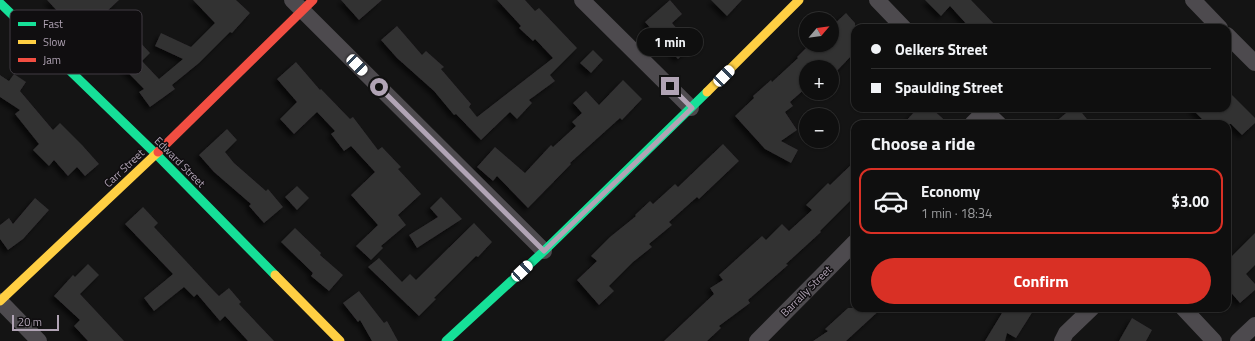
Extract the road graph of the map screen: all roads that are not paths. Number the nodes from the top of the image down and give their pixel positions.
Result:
1 (582, 0) edge
2 (799, 0) edge
3 (877, 0) edge
4 (1193, 0) edge
5 (0, 3) edge
6 (302, 4) edge
7 (10, 13) edge
8 (900, 24) edge
9 (1216, 24) edge
10 (1231, 39) edge
11 (1255, 63) edge
12 (73, 74) edge
13 (692, 108) junction
14 (982, 112) edge
15 (987, 112) edge
16 (975, 120) edge
17 (995, 120) edge
18 (156, 154) junction
19 (851, 246) edge
20 (544, 251) junction
21 (0, 301) edge
22 (1088, 312) edge
23 (1187, 312) edge
24 (1255, 325) edge
25 (39, 341) edge
26 (340, 341) edge
27 (446, 341) edge
28 (757, 341) edge
29 (1062, 341) edge
30 (1214, 341) edge
31 (1238, 341) edge

1 - 13 street
2 - 13 street
3 - 8 street
4 - 9 street
5 - 7 street, Edward Street
6 - 18 street, Carr Street
6 - 20 street
10 - 11 street
12 - 18 street, Edward Street
13 - 20 street
14 - 16 street
15 - 17 street
18 - 21 street, Carr Street
18 - 26 street, Edward Street
19 - 28 street, Barrally Street
20 - 27 street
21 - 25 street
22 - 29 street
23 - 30 street
24 - 31 street

